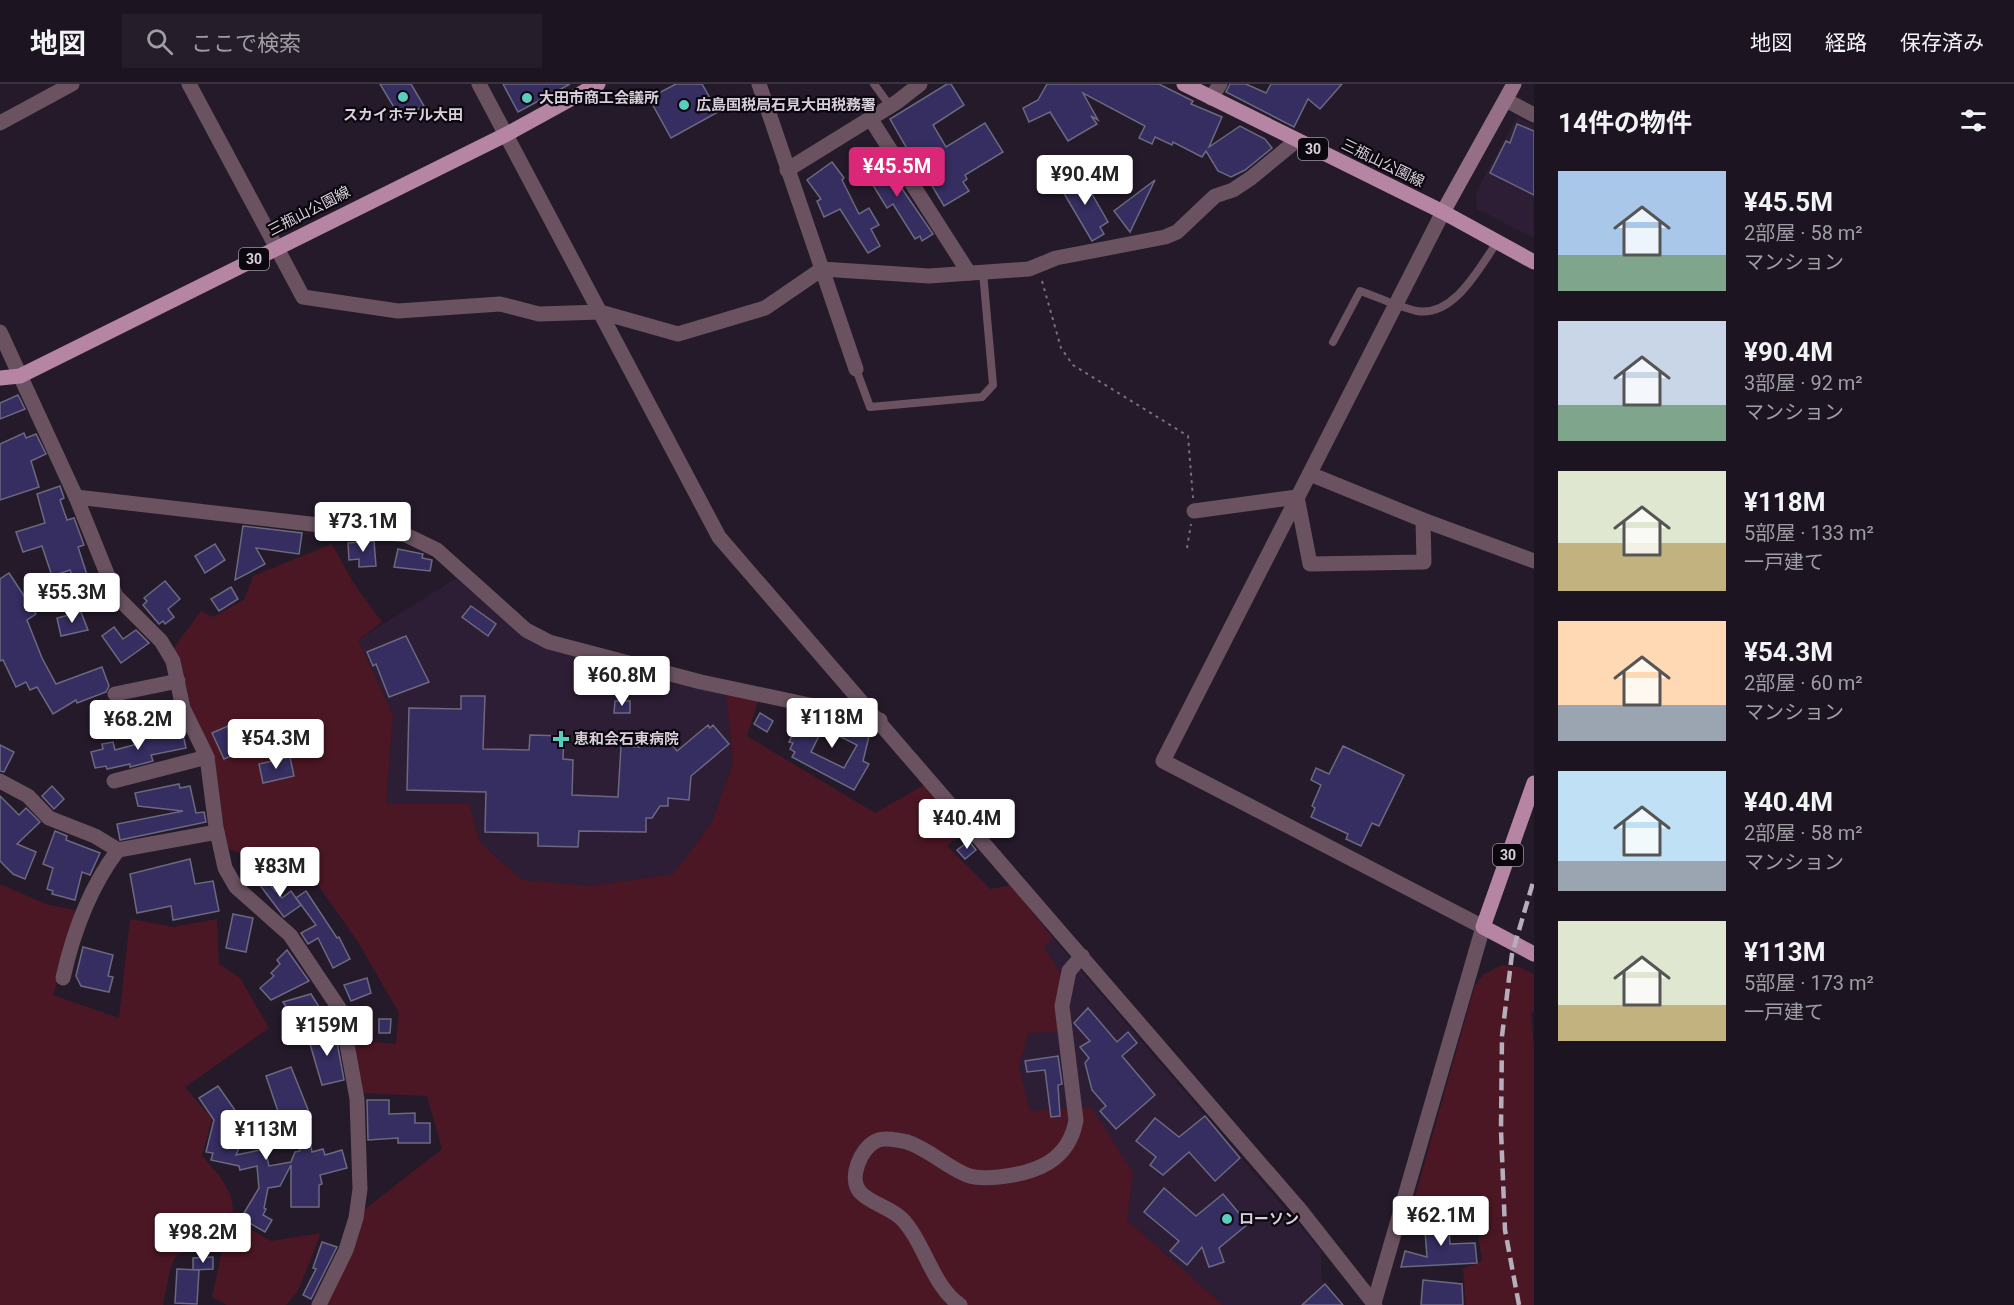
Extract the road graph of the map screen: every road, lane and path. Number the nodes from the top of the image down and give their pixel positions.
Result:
1 (72, 84) edge
2 (189, 84) edge
3 (479, 84) edge
4 (598, 84) edge
5 (759, 84) edge
6 (874, 84) edge
7 (920, 84) edge
8 (1184, 84) edge
9 (1220, 84) edge
10 (1514, 84) edge
11 (1211, 98) junction
12 (1506, 100) junction
13 (890, 106) junction
14 (1534, 115) edge
15 (870, 118) junction
16 (0, 123) edge
17 (507, 134) junction
18 (1296, 141) junction
19 (787, 170) junction
20 (1443, 212) junction
21 (1498, 241) junction
22 (277, 248) junction
23 (1534, 262) edge
24 (1037, 266) junction
25 (822, 269) junction
26 (976, 273) junction
27 (600, 312) junction
28 (0, 332) edge
29 (1333, 342) dead end
30 (856, 369) joint
31 (20, 376) junction
32 (0, 378) edge
33 (1310, 474) junction
34 (76, 497) junction
35 (1297, 498) junction
36 (1194, 512) junction
37 (1423, 520) junction
38 (1187, 548) dead end
39 (1534, 561) edge
40 (178, 681) junction
41 (115, 694) dead end
42 (880, 720) junction
43 (207, 757) junction
44 (0, 781) edge
45 (114, 781) dead end
46 (1534, 783) edge
47 (217, 832) junction
48 (118, 850) junction
49 (1483, 927) junction
50 (1533, 954) edge
51 (1082, 956) junction
52 (63, 978) dead end
53 (1374, 1304) edge
54 (319, 1305) edge
55 (960, 1305) edge

1 - 16 street
2 - 22 street
3 - 17 street
4 - 17 main road, 三瓶山公園線 / 30
5 - 19 street
6 - 13 lane
7 - 13 street
8 - 11 main road, 三瓶山公園線 / 30
9 - 11 street
10 - 12 main road
11 - 18 main road, 三瓶山公園線 / 30
12 - 14 street
12 - 20 main road
13 - 15 street
15 - 19 street
15 - 26 street
17 - 22 main road, 三瓶山公園線 / 30
17 - 27 street
18 - 20 main road, 三瓶山公園線 / 30
18 - 24 street
19 - 25 street
20 - 21 main road, 三瓶山公園線 / 30
20 - 33 street
21 - 23 main road, 三瓶山公園線 / 30
21 - 29 lane
22 - 27 street
22 - 31 main road, 三瓶山公園線 / 30
24 - 26 street
24 - 36 path
25 - 26 street
25 - 27 street
25 - 30 street
26 - 30 lane
27 - 42 street
28 - 31 street
31 - 32 main road, 三瓶山公園線 / 30
31 - 34 street
33 - 35 street
33 - 37 street
34 - 40 street
34 - 42 street
35 - 36 street
35 - 37 street
35 - 49 street
36 - 38 path
37 - 39 street
40 - 41 street
40 - 43 street
42 - 51 street
43 - 45 street
43 - 47 street
44 - 48 street
46 - 49 main road, 30
47 - 48 street
47 - 54 street
48 - 52 street
49 - 50 main road
49 - 53 street
51 - 53 street
51 - 55 street

